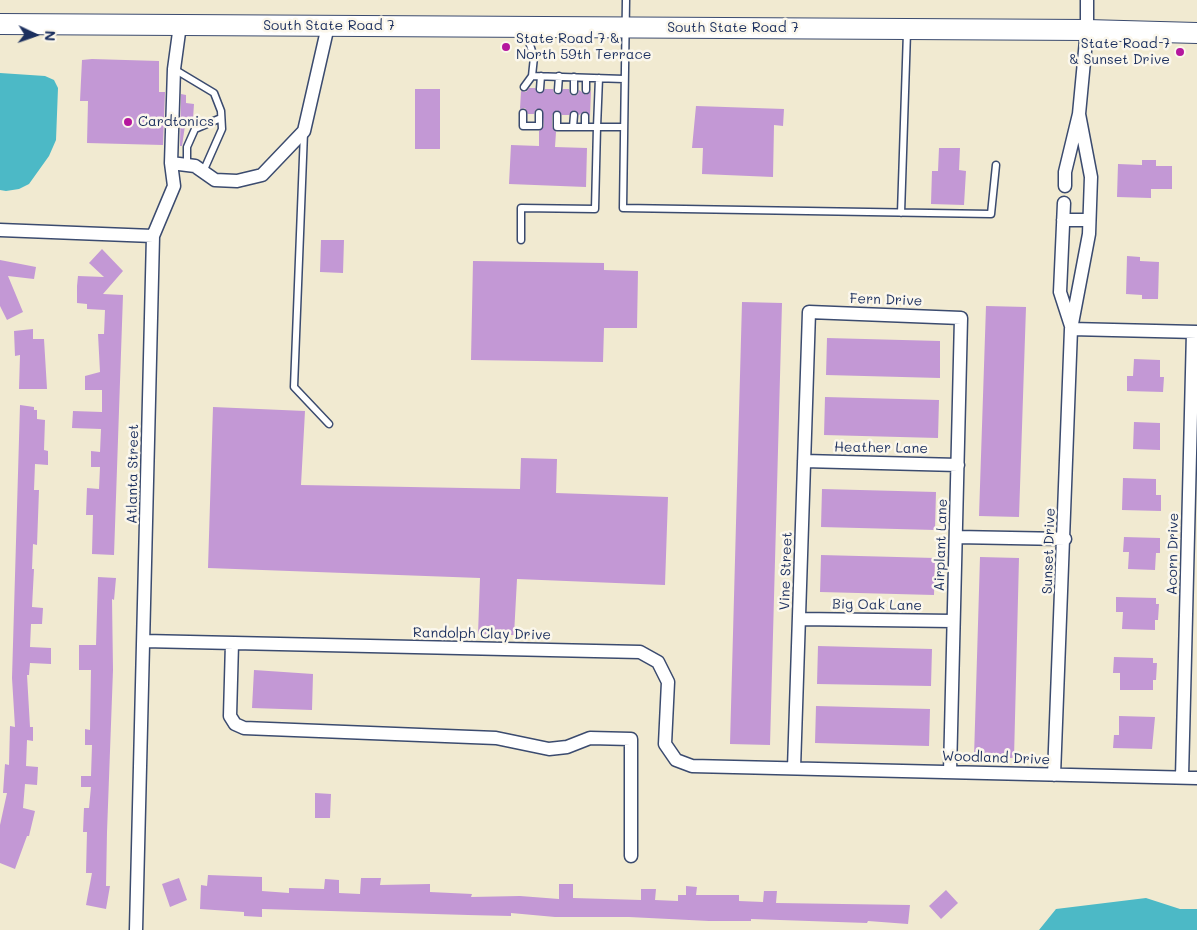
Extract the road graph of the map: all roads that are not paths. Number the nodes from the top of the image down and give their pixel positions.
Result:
1 (626, 0) edge
2 (1087, 0) edge
3 (0, 24) edge
4 (180, 25) junction
5 (328, 26) junction
6 (625, 27) junction
7 (525, 28) junction
8 (907, 29) junction
9 (1087, 30) junction
10 (1197, 33) edge
11 (174, 69) junction
12 (532, 76) junction
13 (541, 76) junction
14 (559, 76) junction
15 (574, 77) junction
16 (586, 78) junction
17 (600, 78) junction
18 (624, 79) junction
19 (524, 87) dead end
20 (540, 89) dead end
21 (558, 90) dead end
22 (586, 90) dead end
23 (574, 91) dead end
24 (523, 113) dead end
25 (539, 113) dead end
26 (1078, 114) junction
27 (557, 115) dead end
28 (574, 115) dead end
29 (585, 116) dead end
30 (221, 118) junction
31 (573, 127) junction
32 (585, 127) junction
33 (597, 127) junction
34 (623, 127) junction
35 (304, 131) junction
36 (171, 163) junction
37 (188, 165) junction
38 (996, 165) dead end
39 (203, 172) junction
40 (1065, 186) dead end
41 (1064, 203) dead end
42 (901, 213) junction
43 (1063, 220) junction
44 (1090, 220) junction
45 (0, 230) edge
46 (153, 236) junction
47 (520, 240) dead end
48 (809, 312) joint
49 (961, 318) joint
50 (1071, 329) junction
51 (1195, 332) edge
52 (329, 424) dead end
53 (804, 461) junction
54 (958, 465) junction
55 (956, 537) junction
56 (1065, 539) junction
57 (800, 619) junction
58 (953, 621) junction
59 (144, 641) junction
60 (232, 643) junction
61 (794, 768) junction
62 (950, 772) junction
63 (1054, 775) junction
64 (1182, 777) junction
65 (1197, 778) edge
66 (631, 856) dead end
67 (136, 930) edge

1 - 6 lane
2 - 9 street, Sunset Drive
3 - 4 main road, South State Road 7
4 - 5 main road, South State Road 7
4 - 11 street, Atlanta Street
5 - 7 main road, South State Road 7
5 - 35 street
6 - 7 main road, South State Road 7
6 - 8 main road, South State Road 7
6 - 18 lane
7 - 12 lane
8 - 9 main road, South State Road 7
8 - 42 lane
9 - 10 main road, South State Road 7
9 - 26 street, Sunset Drive
11 - 30 lane
11 - 36 street, Atlanta Street
12 - 13 lane
12 - 19 lane
13 - 14 lane
13 - 20 lane
14 - 15 lane
14 - 21 lane
15 - 16 lane
15 - 23 lane
16 - 17 lane
16 - 22 lane
17 - 18 lane
17 - 33 lane
18 - 34 lane
24 - 25 lane
26 - 40 street, Sunset Drive
26 - 44 street, Sunset Drive
27 - 31 lane
28 - 31 lane
29 - 32 lane
30 - 37 lane
30 - 39 lane
31 - 32 lane
32 - 33 lane
33 - 34 lane
33 - 47 lane
34 - 42 lane
35 - 39 street
35 - 52 lane
36 - 37 street
36 - 46 street, Atlanta Street
37 - 39 street
38 - 42 lane
41 - 43 street, Sunset Drive
43 - 44 street
43 - 50 street, Sunset Drive
44 - 50 street, Sunset Drive
45 - 46 street
46 - 59 street, Atlanta Street
48 - 49 street, Fern Drive
48 - 53 street, Vine Street
49 - 54 street, Airplant Lane
50 - 51 street
50 - 56 street, Sunset Drive
51 - 64 street, Acorn Drive
53 - 54 street, Heather Lane
53 - 57 street, Vine Street
54 - 55 street, Airplant Lane
55 - 56 street
55 - 58 street, Airplant Lane
56 - 63 street, Sunset Drive
57 - 58 street, Big Oak Lane
57 - 61 street, Vine Street
58 - 62 street, Airplant Lane
59 - 60 street, Randolph Clay Drive
59 - 67 street, Atlanta Street
60 - 61 street, Randolph Clay Drive
60 - 66 street
61 - 62 street, Woodland Drive
62 - 63 street, Woodland Drive
63 - 64 street, Woodland Drive
64 - 65 street, Woodland Drive

